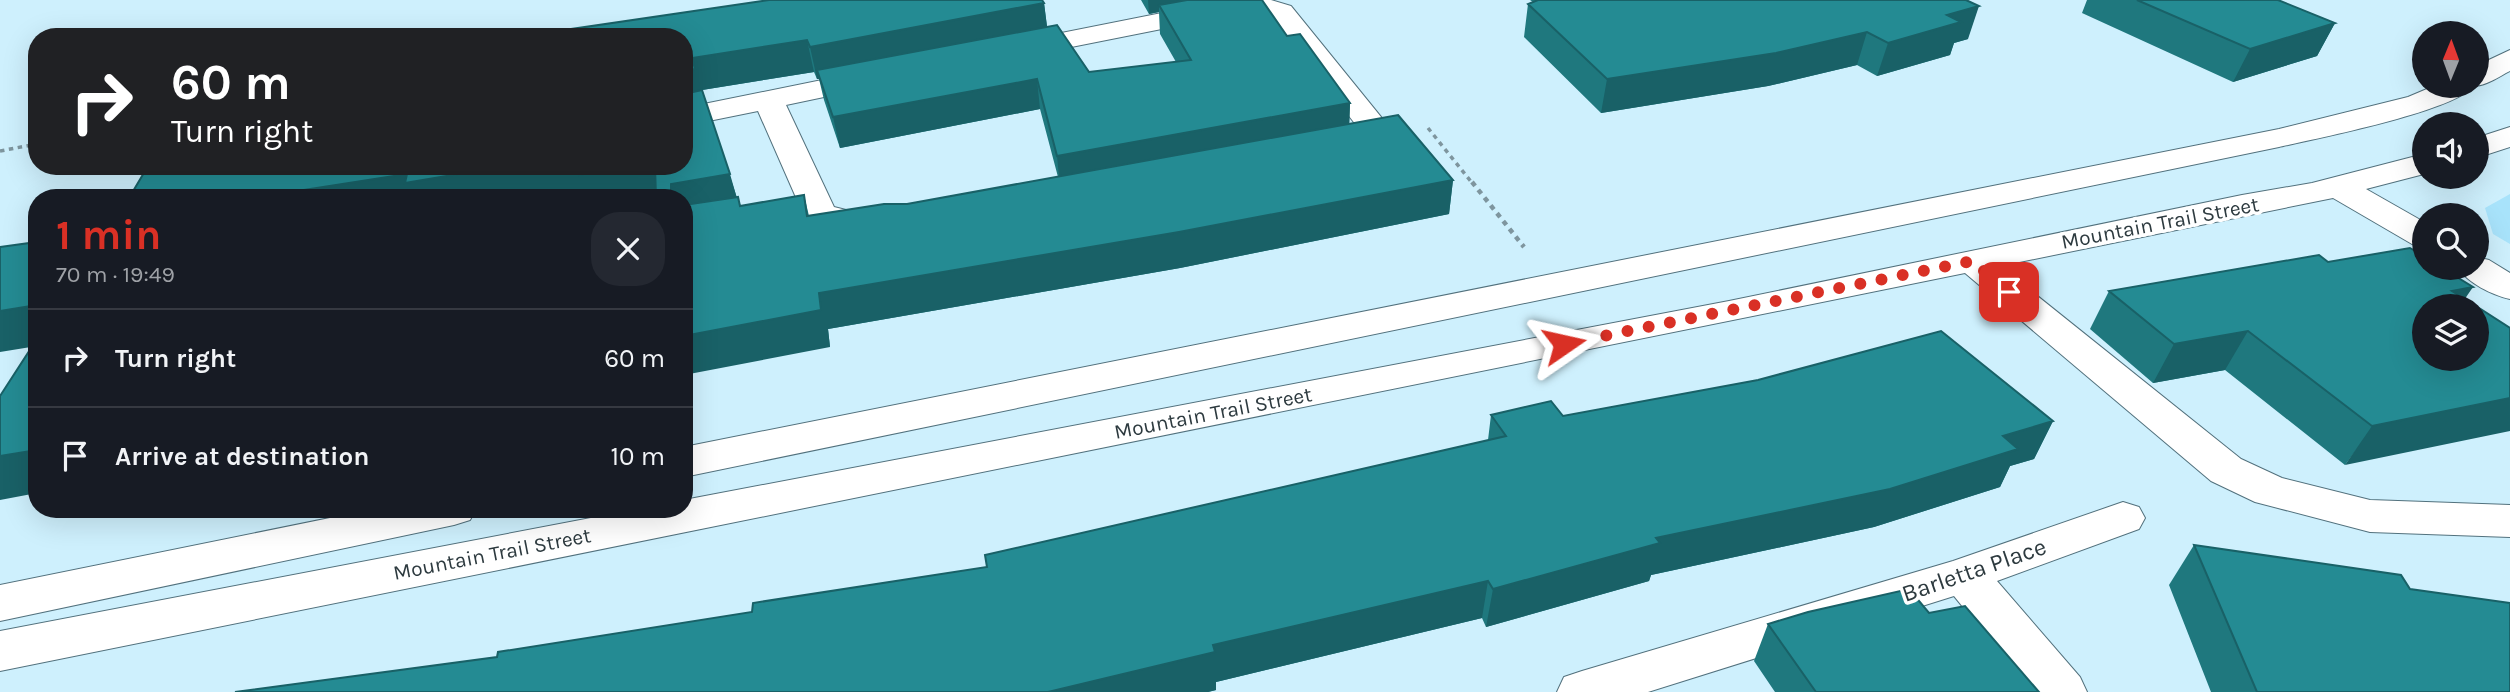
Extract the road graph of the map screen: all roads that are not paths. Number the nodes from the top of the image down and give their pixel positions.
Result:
1 (986, 56) edge
2 (2510, 59) edge
3 (2489, 71) edge
4 (891, 75) edge
5 (2430, 98) edge
6 (768, 99) junction
7 (693, 115) edge
8 (2510, 136) edge
9 (2489, 144) edge
10 (1329, 150) edge
11 (2412, 167) edge
12 (2338, 187) junction
13 (820, 214) junction
14 (900, 227) edge
15 (693, 228) edge
16 (2412, 230) edge
17 (1972, 261) junction
18 (2489, 276) edge
19 (2510, 288) edge
20 (693, 460) edge
21 (693, 515) edge
22 (411, 518) edge
23 (677, 518) edge
24 (2123, 518) dead end
25 (2510, 521) edge
26 (1964, 575) junction
27 (0, 603) edge
28 (0, 651) edge
29 (1583, 692) edge
30 (2062, 692) edge

1 - 10 street
2 - 3 street
4 - 6 street
5 - 20 street
6 - 7 street
6 - 13 street
8 - 9 street
11 - 12 street, Mountain Trail Street
12 - 16 street
12 - 17 street, Mountain Trail Street
13 - 14 street
13 - 15 street
17 - 21 street, Mountain Trail Street
17 - 25 street
18 - 19 street
22 - 27 street
23 - 28 street, Mountain Trail Street
24 - 26 street, Barletta Place
26 - 29 street, Barletta Place
26 - 30 street

